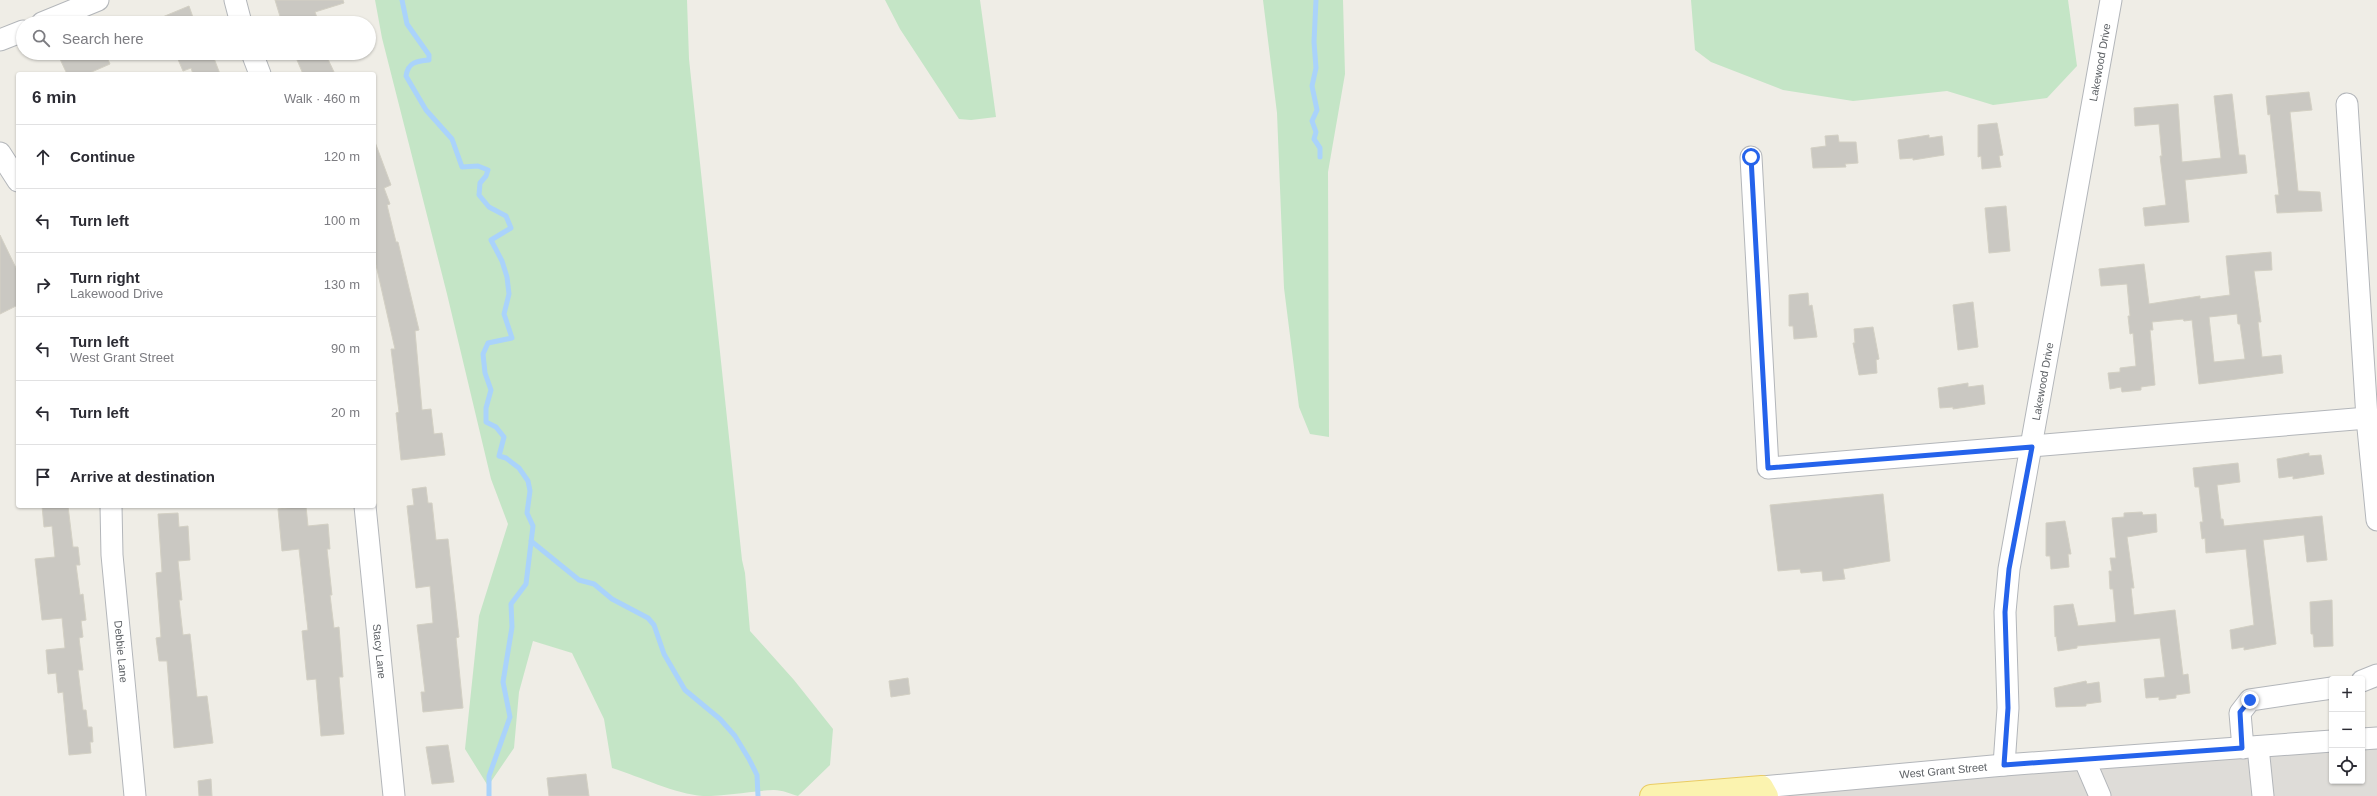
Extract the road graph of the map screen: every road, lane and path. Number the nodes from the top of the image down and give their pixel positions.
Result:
1 (98, 0) edge
2 (235, 0) edge
3 (2111, 0) edge
4 (59, 16) edge
5 (240, 16) edge
6 (16, 34) edge
7 (0, 40) edge
8 (255, 60) edge
9 (259, 72) edge
10 (2347, 104) dead end
11 (0, 153) edge
12 (1751, 157) dead end
13 (16, 178) edge
14 (2367, 418) junction
15 (2032, 447) junction
16 (111, 508) edge
17 (365, 508) edge
18 (2377, 520) edge
19 (2377, 675) edge
20 (2365, 681) edge
21 (2329, 688) edge
22 (2377, 738) edge
23 (2365, 739) edge
24 (2329, 741) edge
25 (2250, 747) junction
26 (2085, 761) junction
27 (2004, 765) junction
28 (1854, 788) edge
29 (1764, 792) edge
30 (135, 796) edge
31 (394, 796) edge
32 (1651, 796) edge
33 (2100, 796) edge
34 (2263, 796) edge

1 - 4 street
2 - 5 street
3 - 15 street, Lakewood Drive
6 - 7 street
8 - 9 street
10 - 14 street
11 - 13 street
12 - 15 street
14 - 15 street
14 - 18 street
15 - 27 street, Lakewood Drive
16 - 30 street, Debbie Lane
17 - 31 street, Stacy Lane
19 - 20 street
21 - 25 street
22 - 23 street
24 - 25 street, West Grant Street
25 - 26 street, West Grant Street
25 - 34 street
26 - 27 street, West Grant Street
26 - 33 street
27 - 28 street, West Grant Street
28 - 29 street, West Grant Street
29 - 32 main road, West Grant Street

